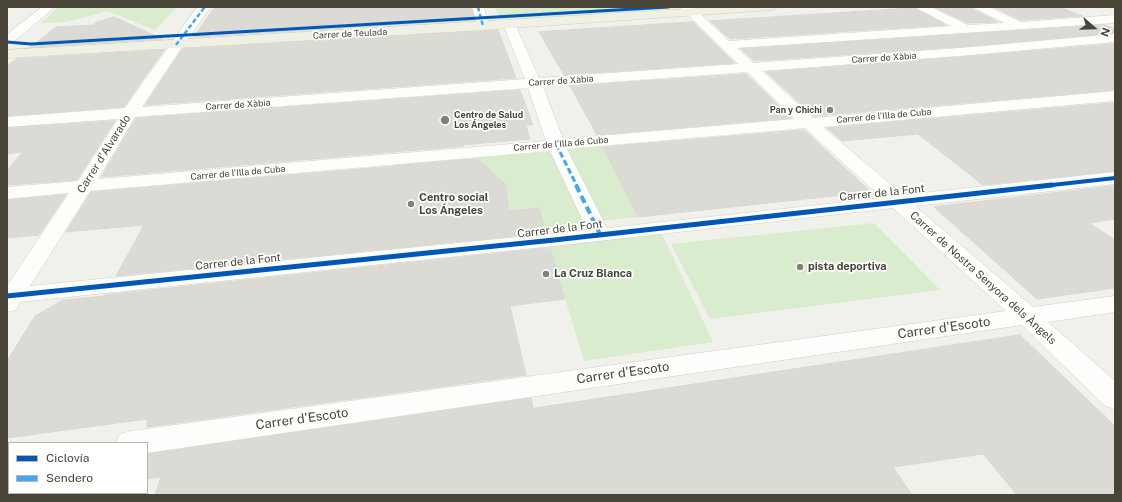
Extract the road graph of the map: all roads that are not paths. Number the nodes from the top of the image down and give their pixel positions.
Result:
1 (49, 7) edge
2 (203, 7) edge
3 (478, 7) edge
4 (771, 7) edge
5 (922, 7) edge
6 (980, 7) edge
7 (689, 10) edge
8 (1115, 19) edge
9 (509, 24) junction
10 (482, 26) junction
11 (1019, 26) junction
12 (967, 29) junction
13 (1115, 38) edge
14 (7, 40) edge
15 (1080, 40) junction
16 (176, 45) junction
17 (726, 45) junction
18 (1115, 46) edge
19 (7, 54) edge
20 (750, 67) junction
21 (534, 84) junction
22 (1115, 96) edge
23 (130, 112) junction
24 (7, 122) edge
25 (809, 123) junction
26 (556, 144) junction
27 (1115, 178) edge
28 (84, 186) junction
29 (7, 193) edge
30 (897, 202) junction
31 (600, 234) junction
32 (9, 299) edge
33 (1115, 304) edge
34 (1027, 316) junction
35 (1115, 398) edge
36 (137, 442) edge

1 - 14 street
2 - 16 street, Carrer d'Alvarado
3 - 10 street
4 - 7 main road, Carrer de Teulada
5 - 12 street
6 - 11 street
7 - 9 main road, Carrer de Teulada
7 - 17 street, Carrer de Nostra Senyora dels Àngels
8 - 11 street
9 - 10 main road, Carrer de Teulada
9 - 21 street
10 - 16 main road, Carrer de Teulada
11 - 12 street
12 - 17 street
13 - 15 street, Carrer de Xàbia
15 - 18 street
15 - 20 street, Carrer de Xàbia
16 - 19 main road, Carrer de Teulada
16 - 23 street, Carrer d'Alvarado
17 - 20 street, Carrer de Nostra Senyora dels Àngels
20 - 21 street, Carrer de Xàbia
20 - 25 street, Carrer de Nostra Senyora dels Àngels
21 - 23 street, Carrer de Xàbia
21 - 26 street
22 - 25 street, Carrer de l'Illa de Cuba
23 - 24 street, Carrer de Xàbia
23 - 28 street, Carrer d'Alvarado
25 - 26 street, Carrer de l'Illa de Cuba
25 - 30 street, Carrer de Nostra Senyora dels Àngels
26 - 28 street, Carrer de l'Illa de Cuba
26 - 31 street
27 - 30 street, Carrer de la Font
28 - 29 street, Carrer de l'Illa de Cuba
28 - 32 street, Carrer d'Alvarado
30 - 31 street, Carrer de la Font
30 - 34 street, Carrer de Nostra Senyora dels Àngels
31 - 32 street, Carrer de la Font
33 - 34 street, Carrer d'Escoto
34 - 35 street, Carrer de Nostra Senyora dels Àngels
34 - 36 street, Carrer d'Escoto

